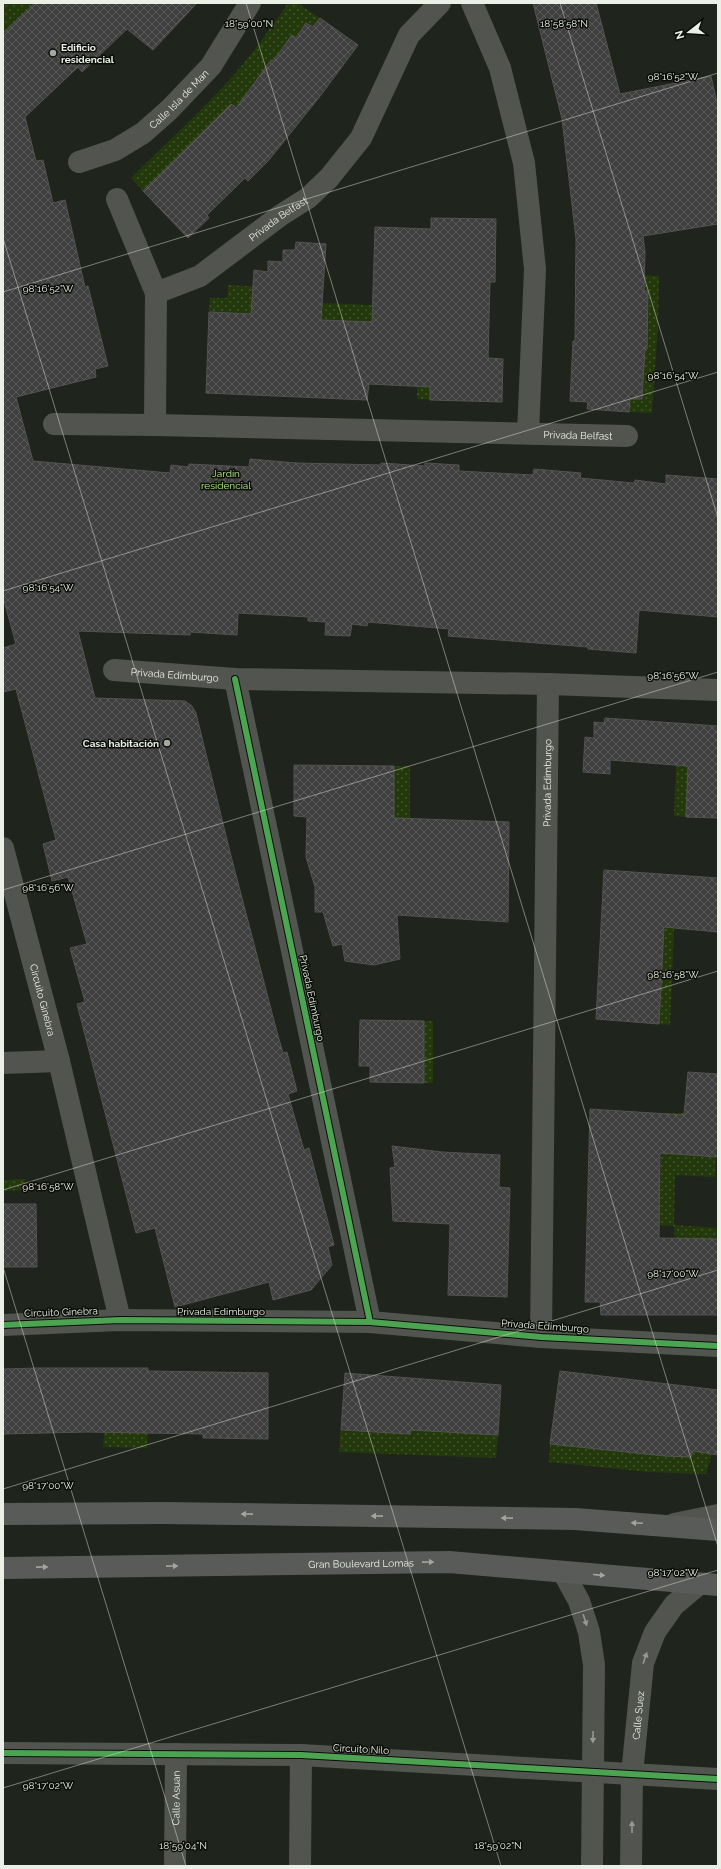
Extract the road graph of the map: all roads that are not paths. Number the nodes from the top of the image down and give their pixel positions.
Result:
1 (250, 3) edge
2 (440, 3) edge
3 (472, 3) edge
4 (79, 162) dead end
5 (117, 199) dead end
6 (156, 294) junction
7 (54, 424) dead end
8 (155, 425) junction
9 (528, 433) junction
10 (627, 436) dead end
11 (114, 670) dead end
12 (235, 679) junction
13 (548, 684) junction
14 (718, 690) edge
15 (3, 848) edge
16 (59, 1061) junction
17 (3, 1063) edge
18 (120, 1320) junction
19 (370, 1322) junction
20 (3, 1324) edge
21 (541, 1337) junction
22 (718, 1346) edge
23 (3, 1514) edge
24 (718, 1515) edge
25 (668, 1525) junction
26 (718, 1530) edge
27 (3, 1568) edge
28 (563, 1572) junction
29 (709, 1584) edge
30 (3, 1753) edge
31 (176, 1754) junction
32 (301, 1755) junction
33 (593, 1772) junction
34 (632, 1774) junction
35 (718, 1779) edge
36 (175, 1866) edge
37 (300, 1866) edge
38 (592, 1866) edge
39 (631, 1866) edge

1 - 4 street, Calle Isla de Man
2 - 6 street, Privada Belfast
3 - 9 street
5 - 6 street
6 - 8 street
7 - 8 street, Privada Belfast
8 - 9 street, Privada Belfast
9 - 10 street, Privada Belfast
11 - 12 street, Privada Edimburgo
12 - 13 street, Privada Edimburgo
12 - 19 street, Privada Edimburgo
13 - 14 street, Privada Edimburgo
13 - 21 street, Privada Edimburgo
15 - 16 street, Circuito Ginebra
16 - 17 street
16 - 18 street, Circuito Ginebra
18 - 19 street, Privada Edimburgo
18 - 20 street, Circuito Ginebra
19 - 21 street, Privada Edimburgo
21 - 22 street, Privada Edimburgo
25 -> 23 main road
24 - 25 street
25 - 26 main road
27 -> 28 main road, Gran Boulevard Lomas
28 -> 29 main road, Gran Boulevard Lomas
28 -> 33 street
34 -> 29 street, Calle Suez
30 - 31 street, Circuito Nilo
31 - 32 street, Circuito Nilo
31 - 36 street, Calle Asuan
32 - 33 street, Circuito Nilo
32 - 37 street
33 - 34 street, Circuito Nilo
33 - 38 street
34 - 35 street, Circuito Nilo
39 -> 34 street, Calle Suez

